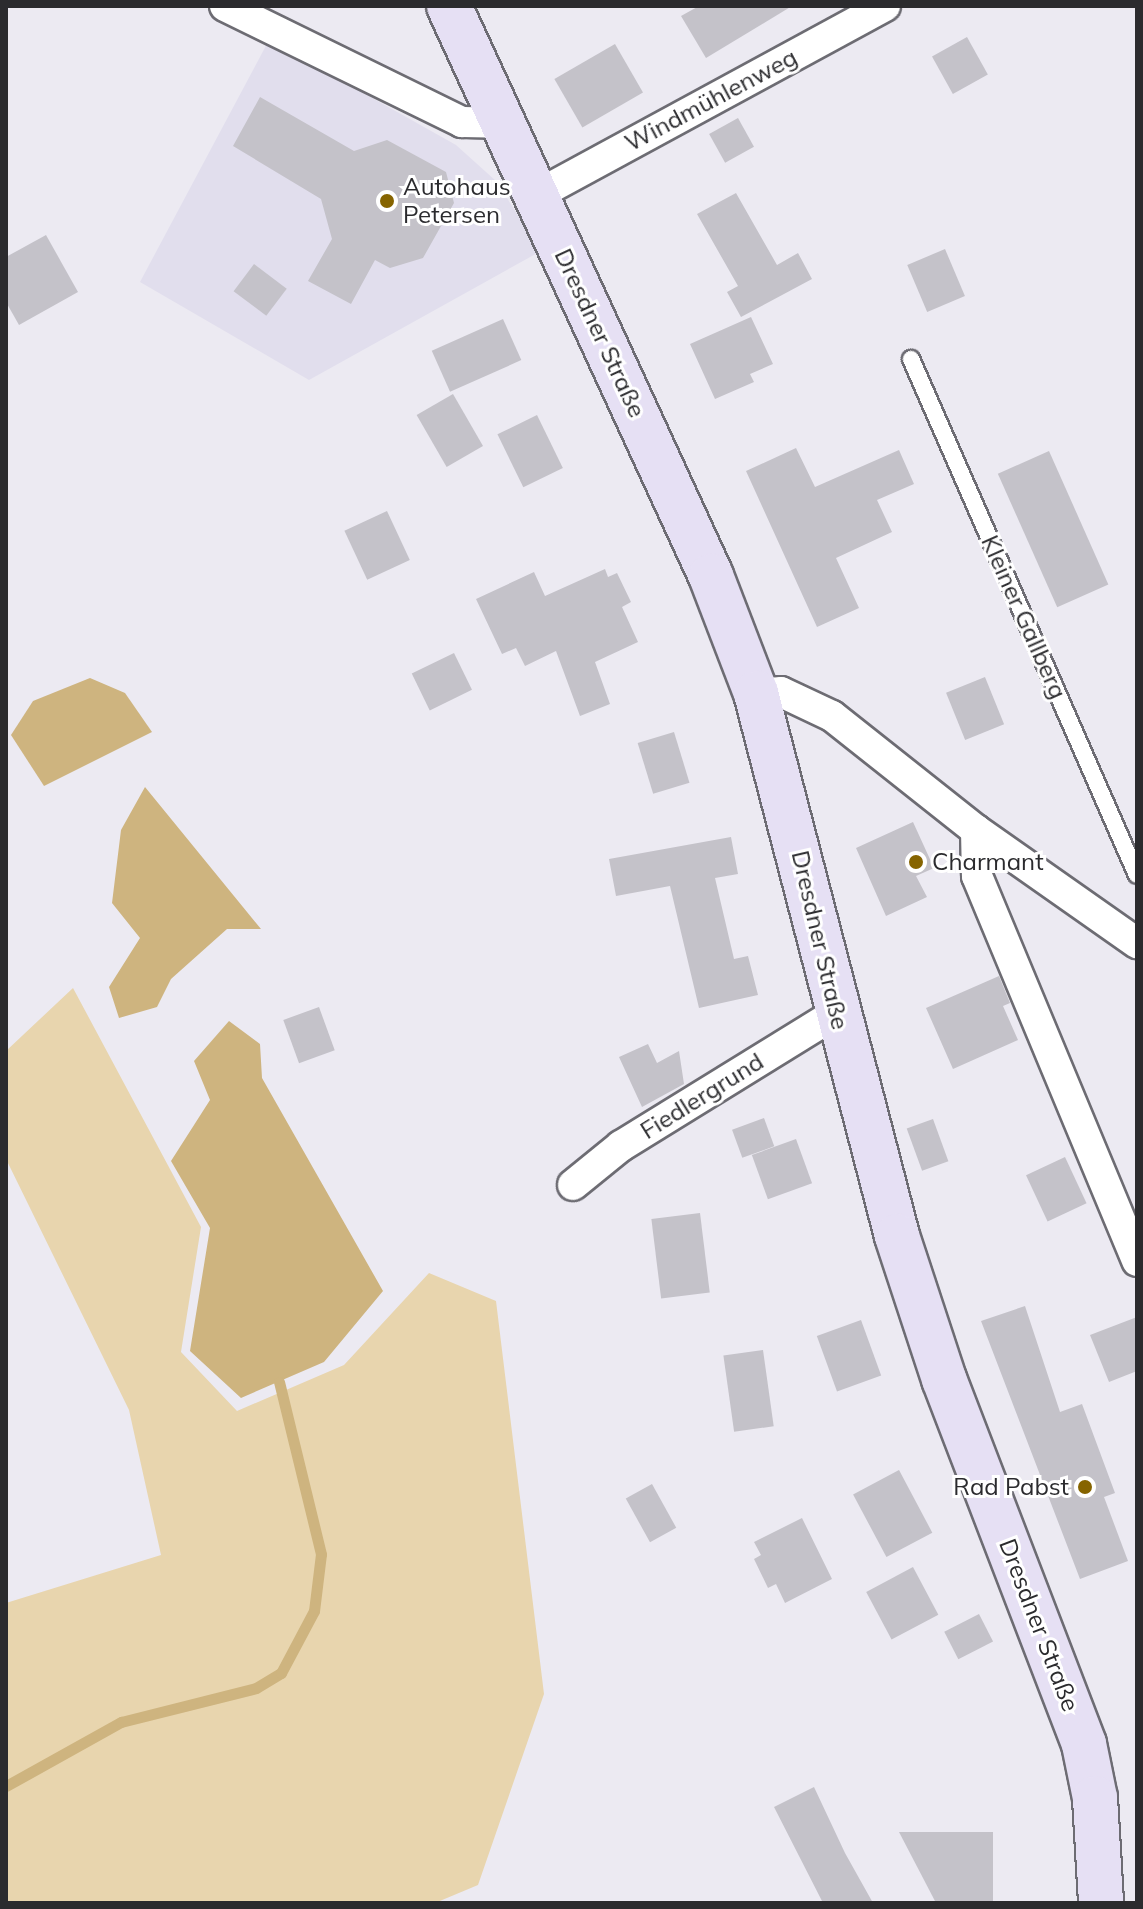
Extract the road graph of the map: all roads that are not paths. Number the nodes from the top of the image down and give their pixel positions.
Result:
1 (225, 6) edge
2 (449, 6) edge
3 (885, 6) edge
4 (501, 123) junction
5 (537, 195) junction
6 (911, 359) dead end
7 (756, 693) junction
8 (976, 830) junction
9 (1137, 875) edge
10 (1137, 943) edge
11 (836, 1013) junction
12 (573, 1185) dead end
13 (1137, 1261) edge
14 (1101, 1903) edge

1 - 4 street
2 - 4 main road, Dresdner Straße
3 - 5 street, Windmühlenweg
4 - 5 main road, Dresdner Straße
5 - 7 main road, Dresdner Straße
6 - 9 lane, Kleiner Gallberg
7 - 8 street
7 - 11 main road, Dresdner Straße
8 - 10 street
8 - 13 street
11 - 12 street, Fiedlergrund
11 - 14 main road, Dresdner Straße

